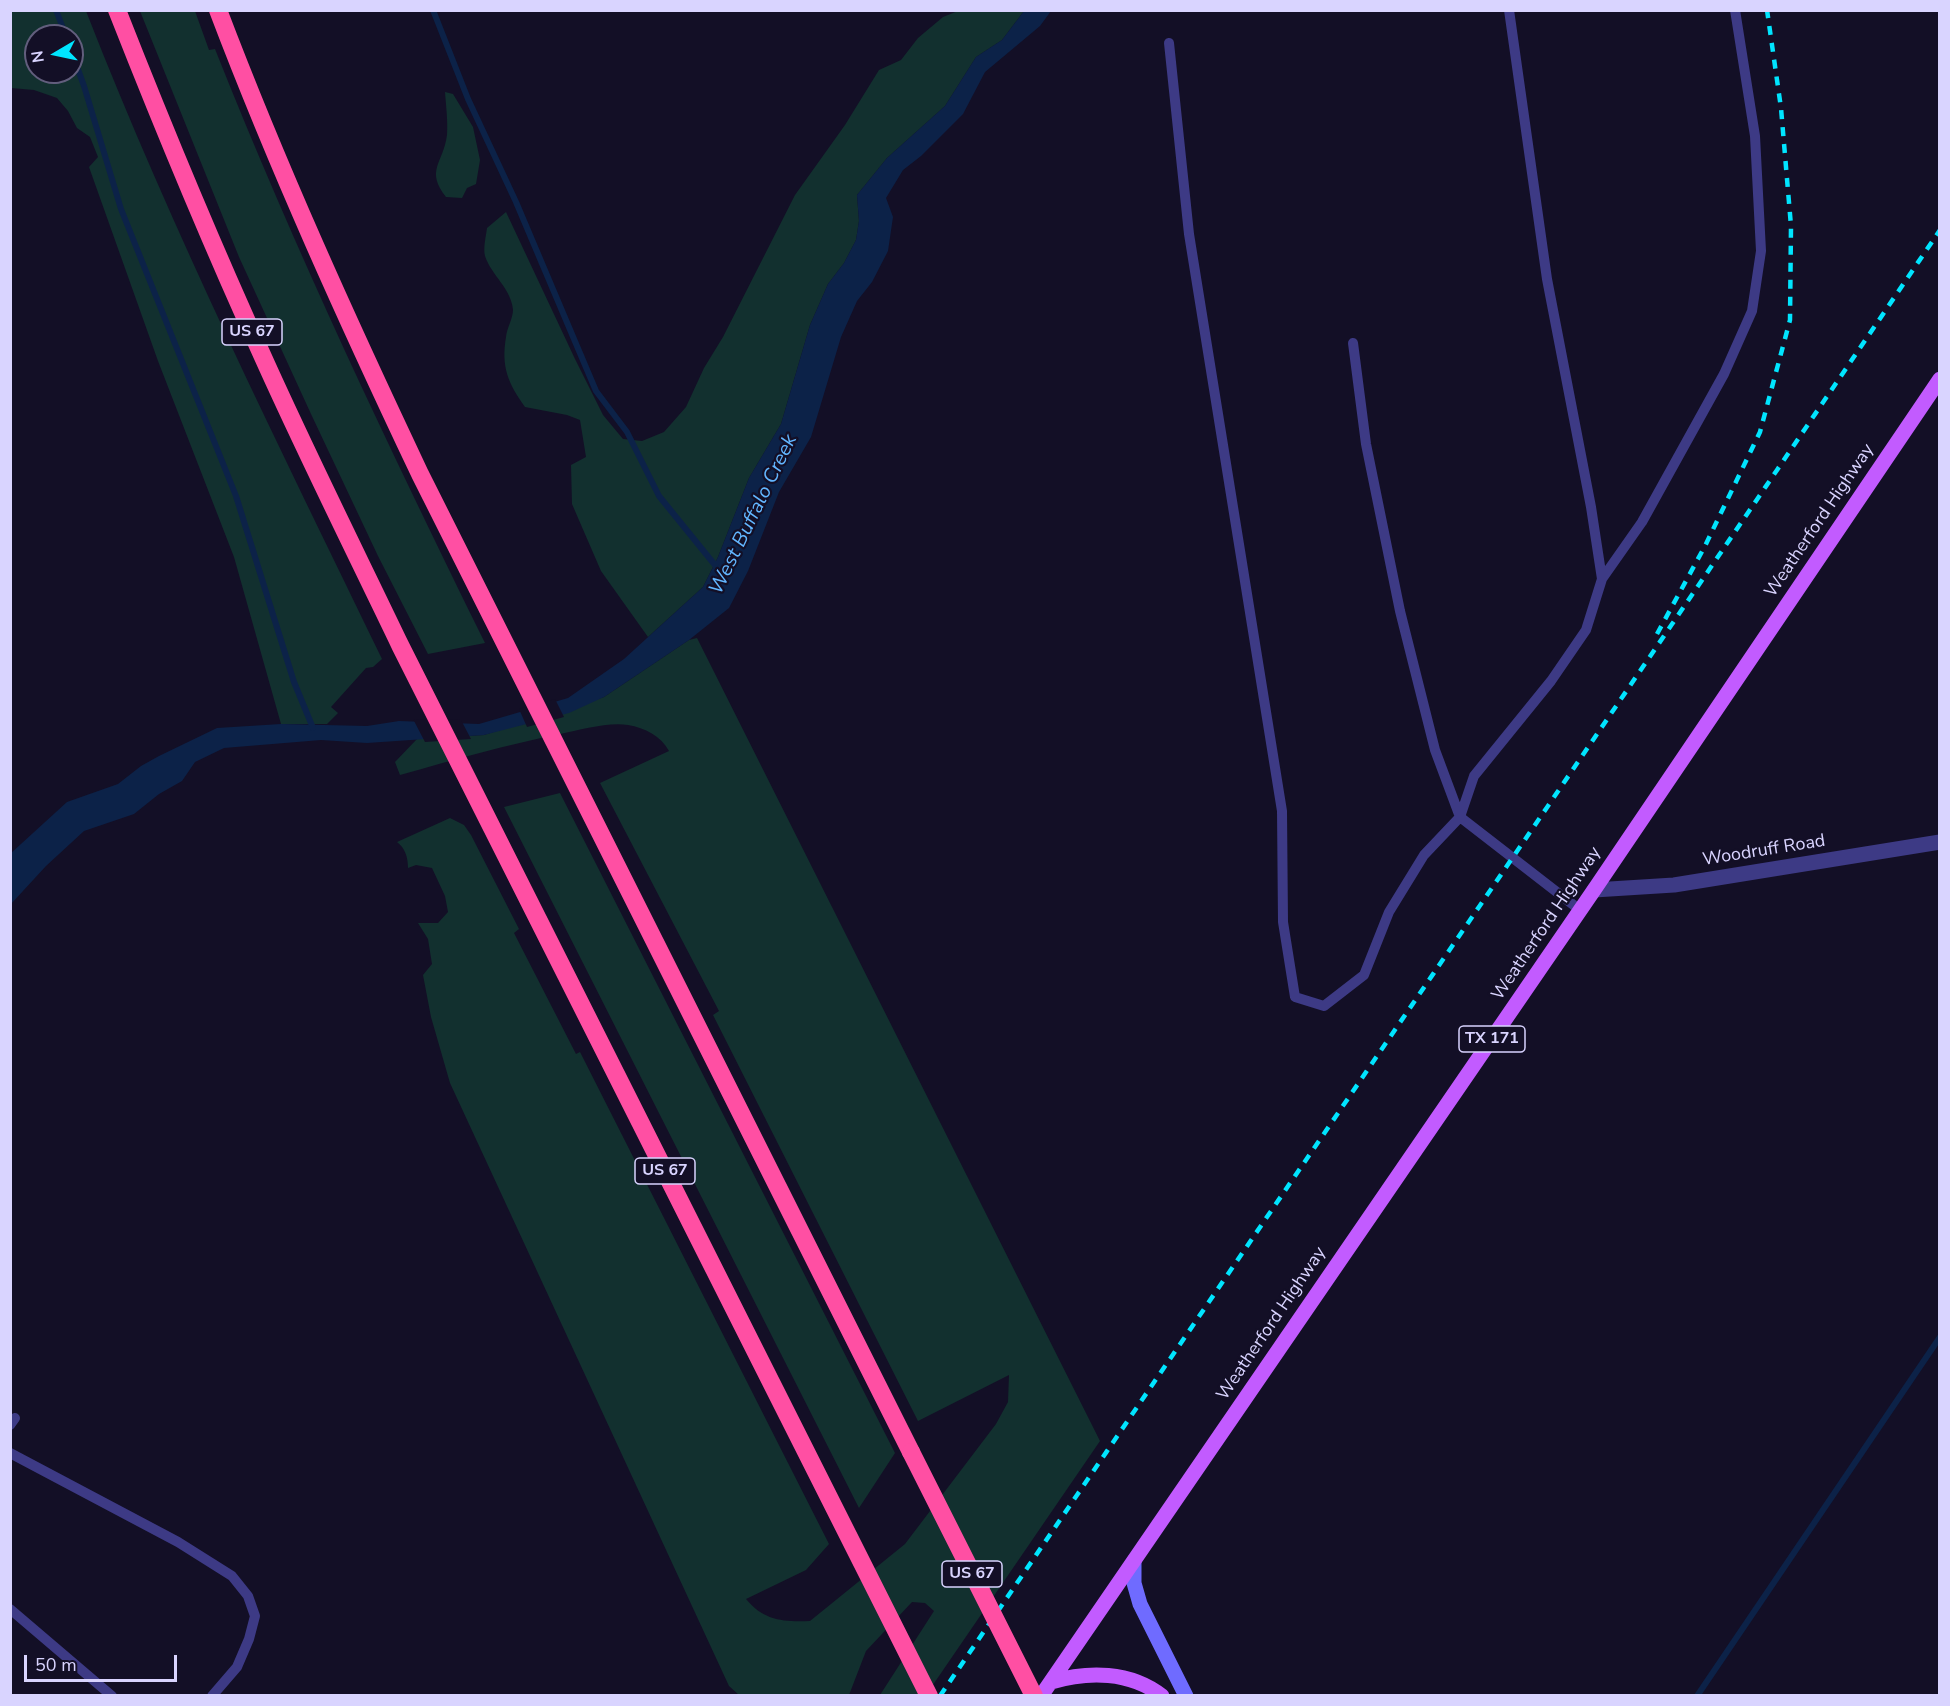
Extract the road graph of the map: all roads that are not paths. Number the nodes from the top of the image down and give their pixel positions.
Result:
1 (117, 10) edge
2 (1509, 10) edge
3 (1735, 10) edge
4 (220, 14) edge
5 (1169, 43) dead end
6 (1353, 344) dead end
7 (1940, 380) edge
8 (1602, 579) junction
9 (1460, 817) junction
10 (1940, 842) edge
11 (1594, 890) junction
12 (1580, 910) junction
13 (10, 1453) edge
14 (1134, 1561) junction
15 (10, 1609) edge
16 (1051, 1682) junction
17 (112, 1695) edge
18 (212, 1695) edge
19 (929, 1695) edge
20 (1034, 1695) edge
21 (1041, 1695) edge
22 (1162, 1695) edge
23 (1186, 1695) edge

1 - 19 highway, US 67
2 - 8 lane
3 - 8 lane
4 - 20 highway, US 67, bridge
5 - 9 lane
6 - 9 lane
7 - 11 main road, Weatherford Highway / TX 171
8 - 9 lane
9 - 12 lane
10 - 11 street, Woodruff Road
11 - 12 main road, Weatherford Highway / TX 171
12 - 14 main road, Weatherford Highway / TX 171
13 - 18 lane
14 - 16 main road, Weatherford Highway / TX 171
14 - 23 main road
15 - 17 lane
16 - 21 main road, Weatherford Highway / TX 171
16 - 22 main road

